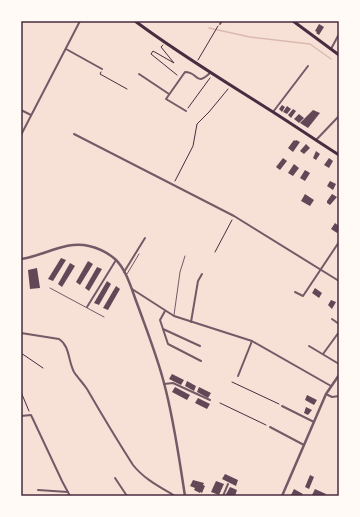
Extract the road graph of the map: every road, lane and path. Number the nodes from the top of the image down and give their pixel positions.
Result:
1 (80, 21) edge
2 (135, 21) edge
3 (222, 21) edge
4 (293, 21) edge
5 (220, 24) joint
6 (339, 34) edge
7 (164, 43) junction
8 (66, 49) junction
9 (331, 49) junction
10 (339, 55) edge
11 (198, 60) dead end
12 (308, 66) dead end
13 (102, 70) joint
14 (139, 74) dead end
15 (211, 74) junction
16 (180, 78) junction
17 (230, 86) junction
18 (127, 89) dead end
19 (169, 94) junction
20 (21, 110) edge
21 (186, 111) joint
22 (273, 112) junction
23 (31, 116) junction
24 (339, 116) edge
25 (74, 134) dead end
26 (21, 135) edge
27 (316, 140) junction
28 (339, 155) edge
29 (173, 185) junction
30 (234, 216) junction
31 (145, 238) dead end
32 (339, 242) edge
33 (215, 252) dead end
34 (139, 254) dead end
35 (185, 256) dead end
36 (21, 258) edge
37 (116, 260) junction
38 (322, 270) junction
39 (124, 272) junction
40 (202, 274) dead end
41 (126, 276) junction
42 (339, 281) edge
43 (50, 288) dead end
44 (131, 288) junction
45 (295, 292) dead end
46 (87, 307) junction
47 (165, 311) junction
48 (174, 316) junction
49 (104, 317) dead end
50 (332, 319) dead end
51 (191, 322) junction
52 (339, 324) edge
53 (163, 329) junction
54 (339, 332) edge
55 (21, 333) edge
56 (252, 341) junction
57 (200, 346) dead end
58 (309, 346) dead end
59 (21, 353) edge
60 (323, 354) junction
61 (201, 361) dead end
62 (339, 364) edge
63 (43, 368) dead end
64 (339, 375) edge
65 (238, 376) dead end
66 (232, 382) dead end
67 (164, 384) junction
68 (331, 386) junction
69 (21, 392) edge
70 (326, 394) junction
71 (339, 396) edge
72 (210, 400) dead end
73 (220, 403) dead end
74 (282, 406) joint
75 (31, 415) junction
76 (21, 416) edge
77 (314, 422) junction
78 (270, 427) joint
79 (304, 445) junction
80 (114, 478) dead end
81 (228, 484) dead end
82 (38, 490) dead end
83 (68, 492) junction
84 (70, 496) edge
85 (127, 496) edge
86 (175, 496) edge
87 (186, 496) edge
88 (223, 496) edge
89 (282, 496) edge

1 - 8 street
2 - 7 main road
3 - 5 street
4 - 9 main road
5 - 11 path
6 - 9 street
7 - 15 main road
7 - 16 path
8 - 13 street
8 - 23 street
9 - 10 main road
12 - 22 street
13 - 18 path
14 - 19 street
15 - 16 street
15 - 17 main road
15 - 21 path
16 - 19 street
17 - 22 main road
17 - 29 path
19 - 21 street
20 - 23 street
22 - 27 main road
23 - 26 street
24 - 27 street
25 - 29 street
27 - 28 main road
29 - 30 street
30 - 33 path
30 - 38 street
31 - 39 street
32 - 38 street
34 - 41 lane
35 - 48 lane
36 - 37 street
37 - 39 street
37 - 46 street
38 - 42 street
38 - 45 street
39 - 41 street
40 - 51 street
41 - 44 street
43 - 46 lane
44 - 47 street
44 - 67 street
46 - 49 lane
47 - 48 street
47 - 53 street
48 - 51 street
50 - 52 street
51 - 56 street
53 - 57 street
53 - 61 street
54 - 60 street
55 - 86 street
56 - 65 street
56 - 68 street
58 - 60 street
59 - 63 path
60 - 62 street
64 - 68 street
66 - 74 path
67 - 72 street
67 - 87 street
68 - 70 street
69 - 75 path
70 - 71 street
70 - 77 street
73 - 78 path
74 - 77 street
75 - 76 street
75 - 83 street
77 - 79 street
78 - 79 street
79 - 89 street
80 - 85 street
81 - 88 street
82 - 83 street
83 - 84 street

